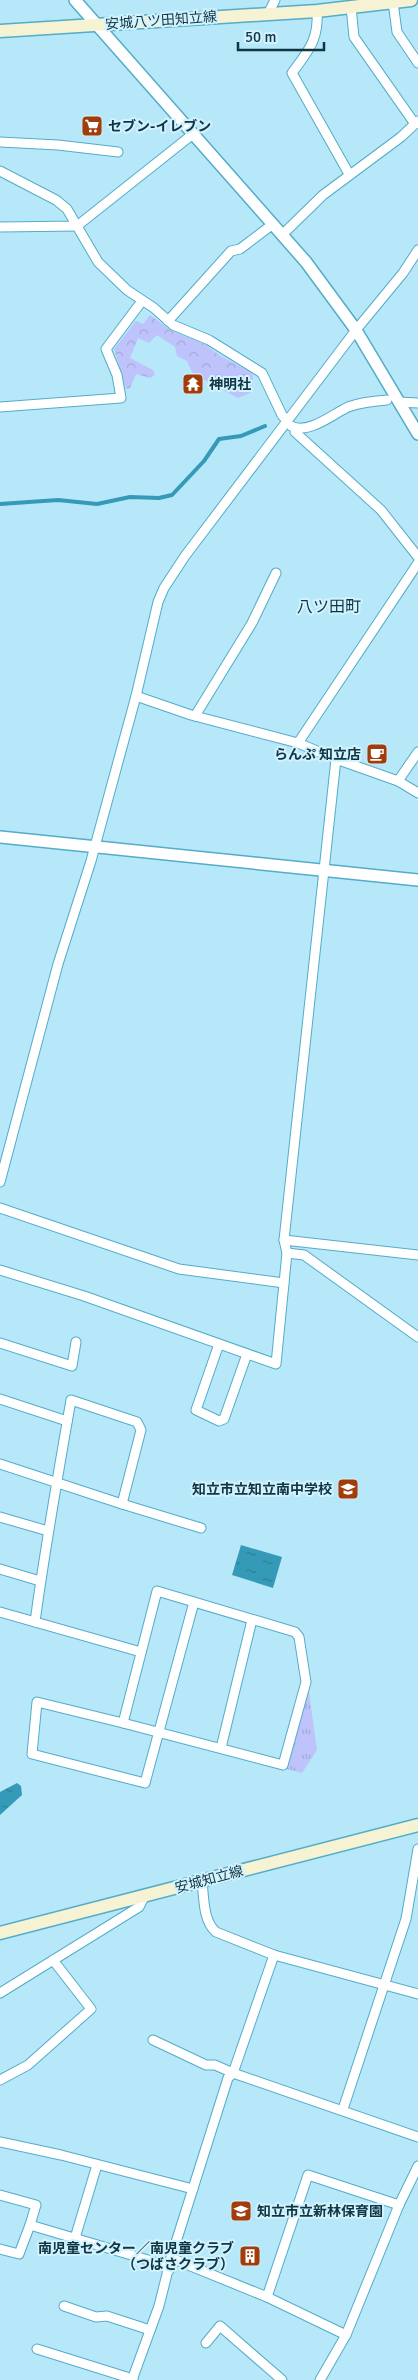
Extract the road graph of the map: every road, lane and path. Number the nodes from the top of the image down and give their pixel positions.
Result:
1 (75, 0) edge
2 (275, 0) edge
3 (411, 0) edge
4 (393, 2) junction
5 (358, 4) edge
6 (316, 11) junction
7 (268, 14) junction
8 (96, 24) junction
9 (0, 31) edge
10 (418, 63) edge
11 (417, 122) edge
12 (193, 134) junction
13 (0, 142) edge
14 (118, 152) dead end
15 (0, 171) edge
16 (349, 174) junction
17 (273, 224) junction
18 (78, 226) junction
19 (0, 227) edge
20 (283, 234) junction
21 (418, 250) edge
22 (142, 301) junction
23 (168, 321) junction
24 (356, 330) junction
25 (392, 401) junction
26 (418, 403) edge
27 (0, 407) edge
28 (287, 422) junction
29 (296, 428) junction
30 (418, 434) edge
31 (418, 557) edge
32 (418, 563) edge
33 (276, 573) dead end
34 (136, 696) junction
35 (195, 716) junction
36 (298, 743) junction
37 (418, 752) edge
38 (336, 759) junction
39 (398, 781) junction
40 (418, 793) edge
41 (0, 837) edge
42 (94, 847) junction
43 (322, 870) junction
44 (418, 880) edge
45 (0, 1182) edge
46 (0, 1208) edge
47 (284, 1240) junction
48 (287, 1253) junction
49 (418, 1255) edge
50 (0, 1270) edge
51 (284, 1283) junction
52 (418, 1337) edge
53 (76, 1342) dead end
54 (0, 1343) edge
55 (219, 1344) junction
56 (247, 1354) junction
57 (0, 1399) edge
58 (67, 1421) junction
59 (0, 1464) edge
60 (56, 1482) junction
61 (122, 1504) junction
62 (0, 1517) edge
63 (201, 1528) dead end
64 (48, 1531) junction
65 (0, 1569) edge
66 (40, 1581) junction
67 (194, 1602) junction
68 (0, 1612) edge
69 (252, 1620) junction
70 (35, 1622) junction
71 (141, 1652) junction
72 (123, 1723) junction
73 (160, 1733) junction
74 (221, 1748) junction
75 (418, 1825) edge
76 (418, 1849) edge
77 (202, 1881) junction
78 (145, 1896) junction
79 (0, 1932) edge
80 (274, 1955) junction
81 (53, 1960) junction
82 (382, 1984) junction
83 (0, 1993) edge
84 (418, 1994) edge
85 (153, 2040) dead end
86 (233, 2073) junction
87 (0, 2080) edge
88 (343, 2109) junction
89 (418, 2137) edge
90 (0, 2142) edge
91 (97, 2165) junction
92 (418, 2166) edge
93 (193, 2189) junction
94 (0, 2195) edge
95 (399, 2205) junction
96 (30, 2225) junction
97 (75, 2238) junction
98 (0, 2249) edge
99 (171, 2258) junction
100 (170, 2269) junction
101 (267, 2297) junction
102 (64, 2306) dead end
103 (150, 2330) junction
104 (346, 2335) junction
105 (206, 2343) dead end
106 (37, 2349) dead end
107 (133, 2380) edge
108 (282, 2380) edge
109 (320, 2380) edge

1 - 8 street
2 - 7 street
3 - 4 main road, 安城八ツ田知立線
4 - 5 main road, 安城八ツ田知立線
4 - 10 street
5 - 6 main road, 安城八ツ田知立線
5 - 11 street
6 - 7 main road, 安城八ツ田知立線
6 - 16 street
7 - 8 main road, 安城八ツ田知立線
8 - 9 main road, 安城八ツ田知立線
8 - 12 street
11 - 16 street
12 - 17 street
12 - 18 street
13 - 14 street
15 - 18 street
16 - 20 street
17 - 20 street
17 - 23 street
18 - 19 street
18 - 22 street
20 - 24 street
21 - 24 street
22 - 23 street
22 - 27 street
23 - 28 street
24 - 25 street
24 - 28 street
25 - 26 street
25 - 29 street
25 - 30 street
28 - 29 street
28 - 34 street
29 - 31 street
32 - 36 street
33 - 35 street
34 - 35 street
34 - 42 street
35 - 36 street
36 - 38 street
37 - 39 street
38 - 39 street
38 - 43 street
39 - 40 street
41 - 42 street
42 - 43 street
42 - 45 street
43 - 44 street
43 - 47 street
46 - 51 street
47 - 48 street
47 - 49 street
48 - 51 street
48 - 52 street
50 - 55 street
51 - 56 street
53 - 54 street
55 - 56 street
55 - 56 street
57 - 58 street
58 - 60 street
58 - 61 street
59 - 60 street
60 - 61 street
60 - 64 street
61 - 63 street
62 - 64 street
64 - 66 street
65 - 66 street
66 - 70 street
67 - 69 street
67 - 71 street
67 - 73 street
68 - 70 street
69 - 74 street
69 - 74 street
70 - 71 street
71 - 72 street
72 - 73 street
72 - 73 street
73 - 74 street
75 - 77 main road, 安城知立線
76 - 82 street
77 - 78 main road, 安城知立線
77 - 80 street
78 - 79 main road, 安城知立線
78 - 81 street
80 - 82 street
80 - 86 street
81 - 83 street
81 - 87 street
82 - 84 street
82 - 88 street
85 - 86 street
86 - 88 street
86 - 93 street
88 - 89 street
90 - 91 street
91 - 93 street
91 - 97 street
92 - 95 street
93 - 99 street
94 - 96 street
95 - 101 street
95 - 104 street
96 - 97 street
96 - 98 street
97 - 100 street
99 - 100 street
99 - 101 street
100 - 103 street
101 - 104 street
102 - 103 street
103 - 107 street
104 - 109 street
105 - 108 street
106 - 107 street

